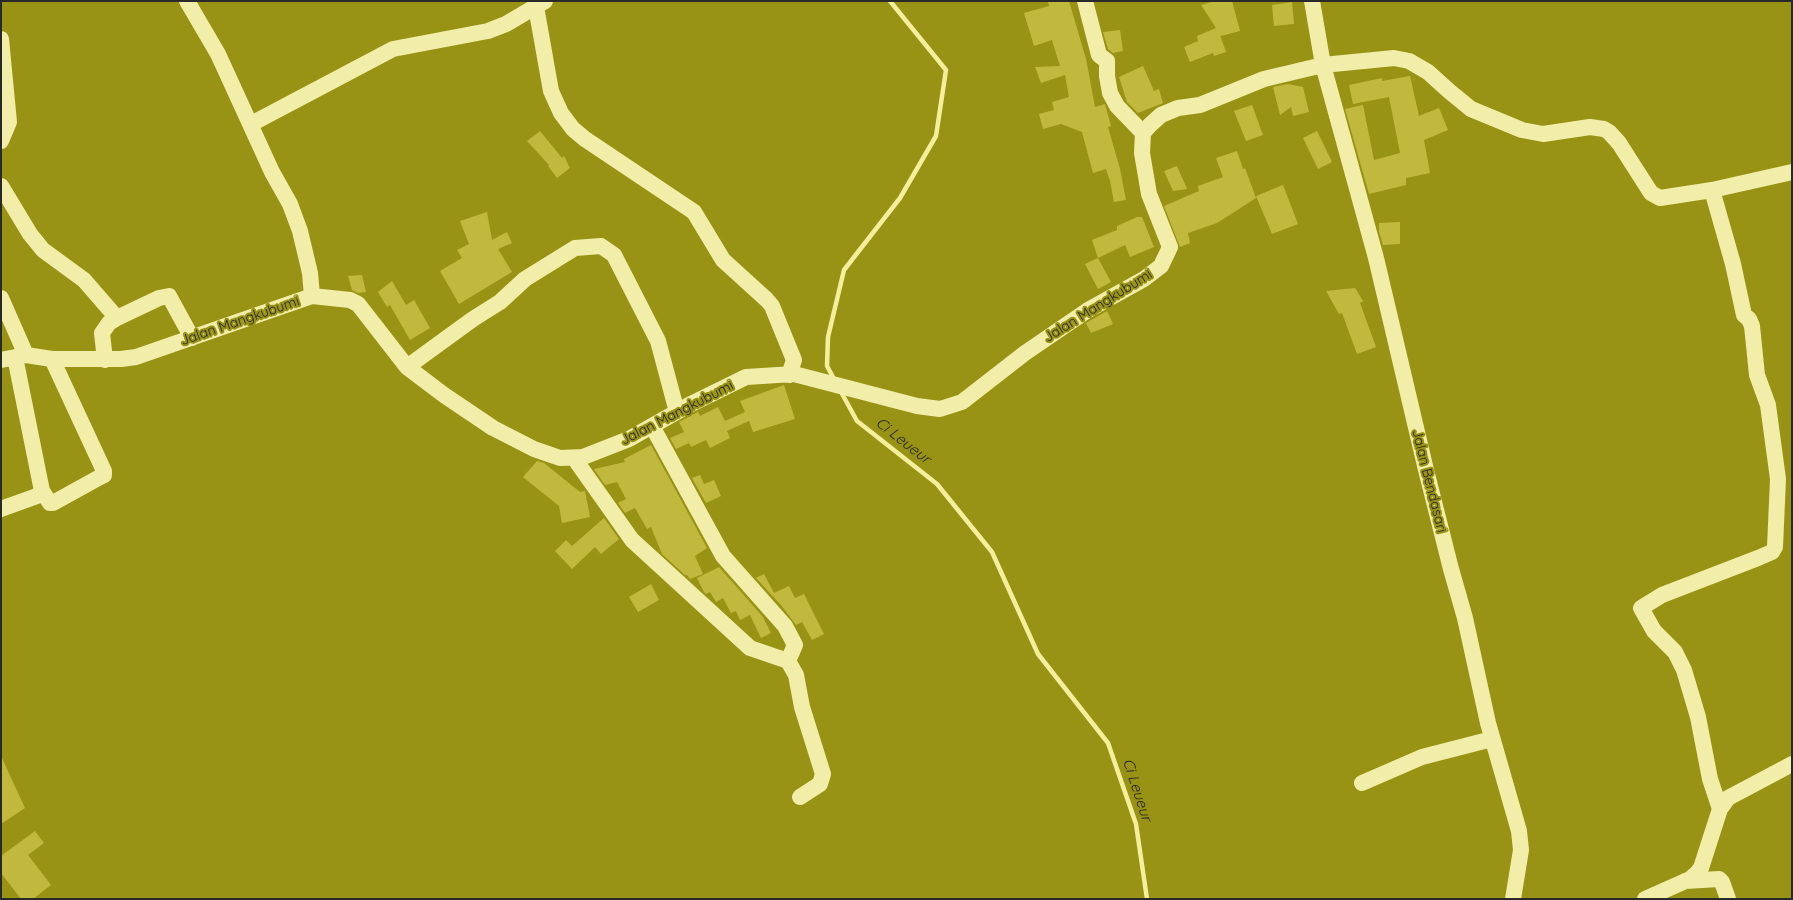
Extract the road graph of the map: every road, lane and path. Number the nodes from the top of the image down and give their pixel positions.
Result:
1 (187, 1) edge
2 (1085, 1) edge
3 (1312, 1) edge
4 (539, 3) edge
5 (1, 39) edge
6 (1323, 65) junction
7 (251, 124) junction
8 (1143, 133) junction
9 (1, 142) edge
10 (1792, 172) edge
11 (1, 186) edge
12 (1712, 190) junction
13 (312, 296) junction
14 (1, 298) edge
15 (118, 318) junction
16 (192, 338) junction
17 (14, 357) edge
18 (52, 359) junction
19 (105, 360) junction
20 (406, 366) junction
21 (791, 375) junction
22 (677, 412) junction
23 (652, 426) junction
24 (574, 458) junction
25 (42, 491) junction
26 (1, 509) edge
27 (788, 661) junction
28 (1492, 740) junction
29 (1792, 764) edge
30 (1362, 783) dead end
31 (800, 797) dead end
32 (1720, 809) junction
33 (1685, 881) junction
34 (1516, 899) edge
35 (1645, 899) edge
36 (1728, 899) edge

1 - 7 street
2 - 8 street
3 - 6 street, Jalan Bendasari
4 - 7 street
4 - 21 street
5 - 9 street
6 - 8 street
6 - 12 street
6 - 28 street, Jalan Bendasari
7 - 13 street
8 - 21 street, Jalan Mangkubumi
10 - 12 street
11 - 15 street
12 - 32 street
13 - 16 street, Jalan Mangkubumi
13 - 20 street, Jalan Mangkubumi
14 - 17 street
15 - 16 street
15 - 19 street
16 - 19 street, Jalan Mangkubumi
17 - 18 street, Jalan Mangkubumi
17 - 25 street
18 - 19 street, Jalan Mangkubumi
18 - 25 street
20 - 22 street
20 - 24 street, Jalan Mangkubumi
21 - 22 street, Jalan Mangkubumi
22 - 23 street, Jalan Mangkubumi
23 - 24 street, Jalan Mangkubumi
23 - 27 street
24 - 27 street
25 - 26 street
27 - 31 street
28 - 30 street
28 - 34 street, Jalan Bendasari
29 - 32 street
32 - 33 street
33 - 35 street
33 - 36 street

